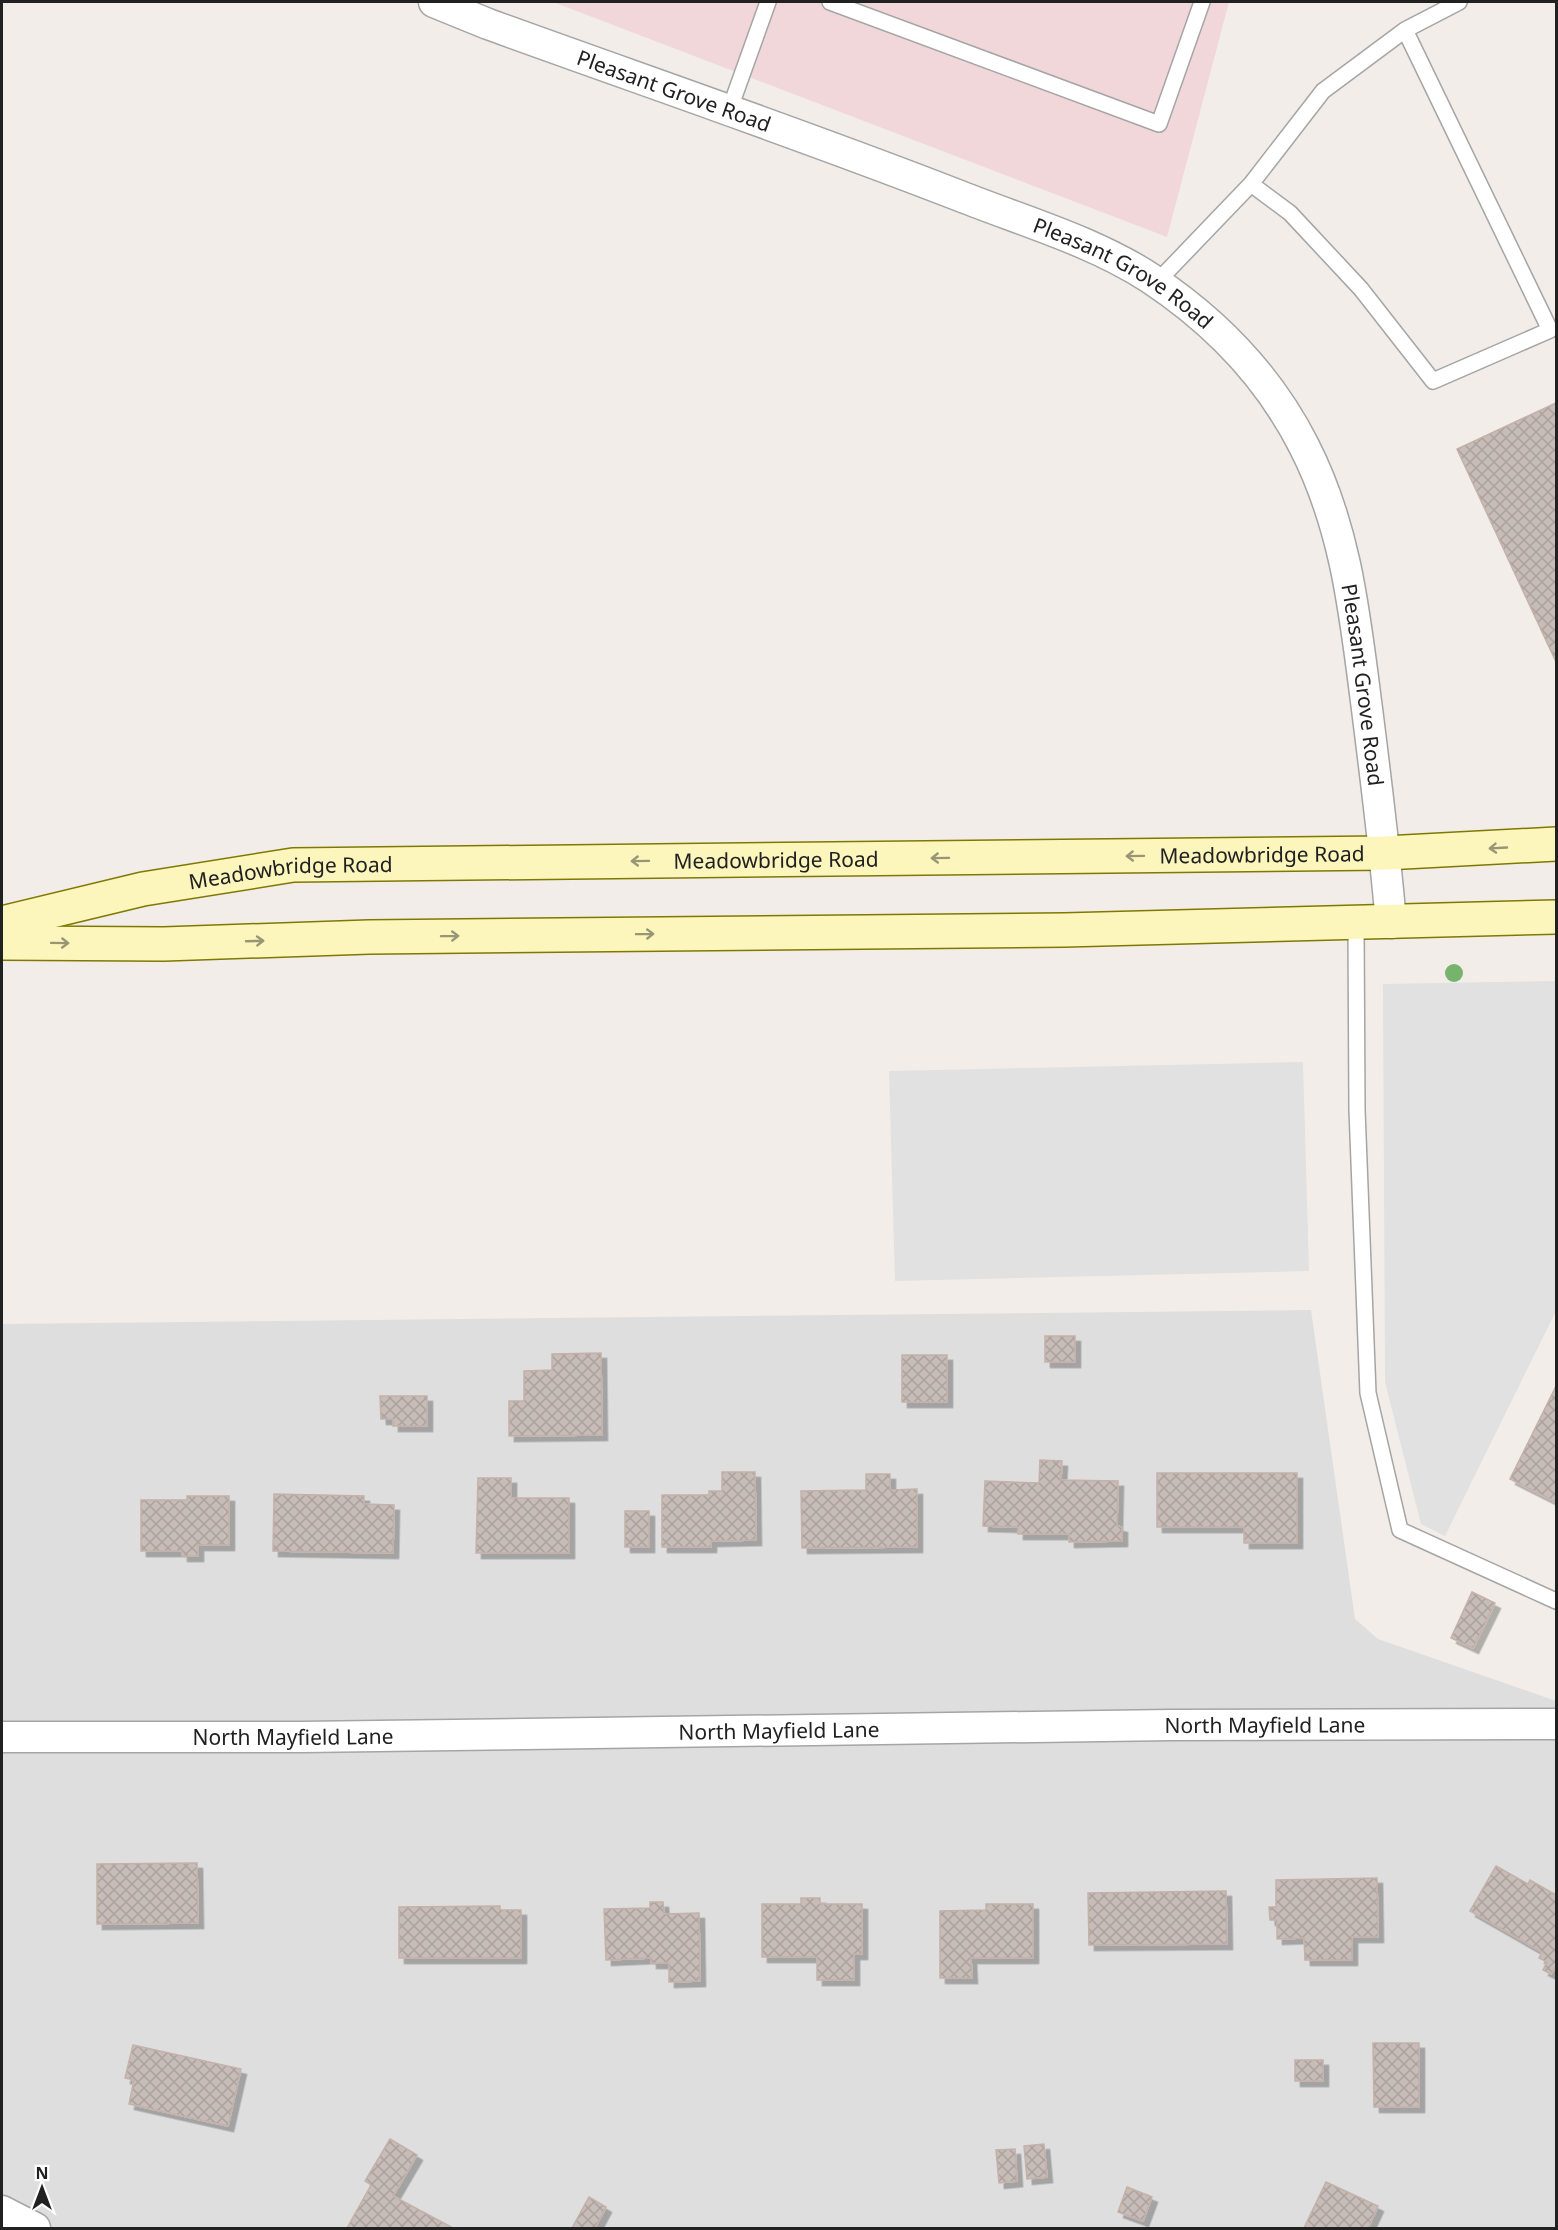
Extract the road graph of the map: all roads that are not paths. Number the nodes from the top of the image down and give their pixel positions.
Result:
1 (434, 2) edge
2 (768, 2) edge
3 (830, 2) edge
4 (1202, 2) edge
5 (1459, 2) edge
6 (1405, 30) junction
7 (729, 111) junction
8 (1251, 184) junction
9 (1156, 283) junction
10 (1557, 844) edge
11 (1385, 853) junction
12 (1557, 917) edge
13 (2, 923) edge
14 (1391, 923) junction
15 (1356, 924) junction
16 (2, 943) edge
17 (1557, 1601) edge
18 (1557, 1724) edge
19 (2, 1737) edge
20 (2, 2211) edge
21 (35, 2229) edge

1 - 7 street, Pleasant Grove Road
2 - 7 lane
3 - 4 lane
5 - 6 lane
6 - 8 lane
6 - 8 lane
7 - 9 street, Pleasant Grove Road
8 - 9 lane
9 - 11 street, Pleasant Grove Road
10 -> 11 main road, Meadowbridge Road
11 -> 13 main road, Meadowbridge Road
11 - 14 street, Pleasant Grove Road
12 - 14 main road
14 - 15 main road
16 -> 15 main road
15 - 17 lane
18 - 19 street, North Mayfield Lane
20 - 21 street

